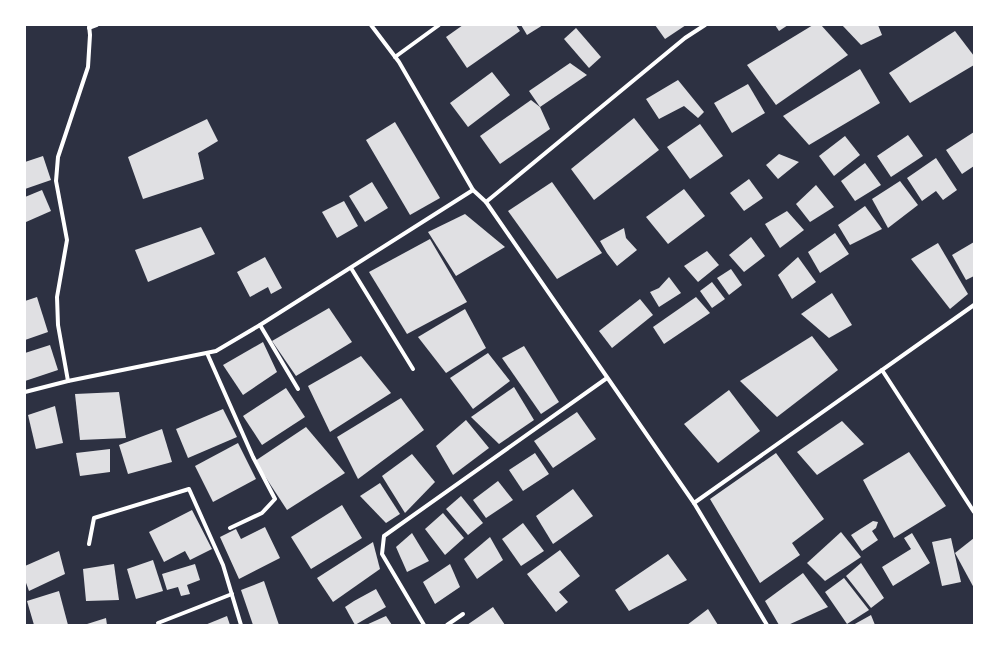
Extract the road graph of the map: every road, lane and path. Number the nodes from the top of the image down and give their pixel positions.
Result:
1 (97, 25) edge
2 (371, 25) edge
3 (439, 25) edge
4 (705, 25) edge
5 (89, 26) edge
6 (395, 57) junction
7 (473, 190) junction
8 (486, 202) junction
9 (351, 268) junction
10 (974, 305) edge
11 (260, 325) junction
12 (208, 353) junction
13 (413, 369) dead end
14 (882, 370) junction
15 (607, 378) junction
16 (68, 381) junction
17 (298, 389) dead end
18 (25, 392) edge
19 (694, 503) junction
20 (974, 512) edge
21 (230, 528) dead end
22 (89, 544) dead end
23 (232, 594) junction
24 (463, 614) dead end
25 (158, 623) dead end
26 (241, 625) edge
27 (424, 625) edge
28 (447, 625) edge
29 (767, 625) edge

1 - 5 street
2 - 6 street
3 - 6 street
4 - 8 street
5 - 16 street
6 - 7 street
7 - 8 street
7 - 9 street
8 - 15 street
9 - 11 street
9 - 13 street
10 - 14 street
11 - 12 street
11 - 17 street
12 - 16 street
12 - 21 street
14 - 19 street
14 - 20 street
15 - 19 street
15 - 27 street
16 - 18 street
19 - 29 street
22 - 23 street
23 - 25 street
23 - 26 street
24 - 28 street

